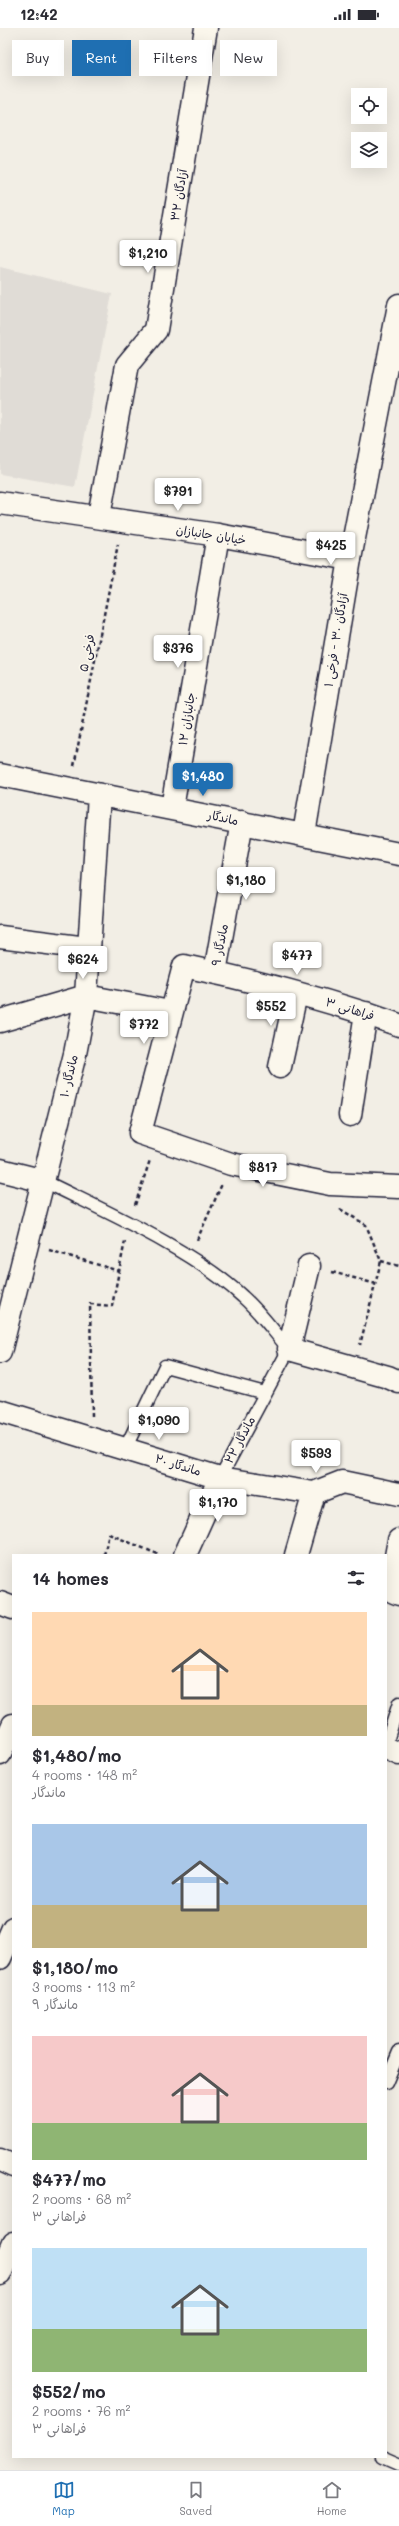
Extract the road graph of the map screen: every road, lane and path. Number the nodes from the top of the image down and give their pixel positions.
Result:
1 (206, 28) edge
2 (399, 304) edge
3 (0, 503) edge
4 (99, 516) junction
5 (122, 522) junction
6 (218, 535) junction
7 (350, 559) junction
8 (0, 775) edge
9 (70, 789) junction
10 (99, 795) junction
11 (172, 808) junction
12 (242, 822) junction
13 (304, 834) junction
14 (399, 854) edge
15 (0, 937) edge
16 (87, 948) junction
17 (215, 972) junction
18 (296, 994) junction
19 (86, 996) junction
20 (170, 1012) junction
21 (366, 1013) junction
22 (0, 1021) edge
23 (399, 1025) edge
24 (280, 1067) dead end
25 (350, 1115) dead end
26 (157, 1139) junction
27 (231, 1164) junction
28 (0, 1170) edge
29 (44, 1181) junction
30 (330, 1184) junction
31 (399, 1187) edge
32 (129, 1223) junction
33 (28, 1243) junction
34 (189, 1258) junction
35 (381, 1261) junction
36 (309, 1266) joint
37 (399, 1266) edge
38 (119, 1271) junction
39 (376, 1284) junction
40 (289, 1349) junction
41 (0, 1352) edge
42 (354, 1368) junction
43 (399, 1382) edge
44 (265, 1393) junction
45 (0, 1410) edge
46 (93, 1439) junction
47 (125, 1449) junction
48 (220, 1478) junction
49 (314, 1493) junction
50 (399, 1494) edge
51 (399, 1540) edge
52 (104, 1554) edge
53 (158, 1554) edge
54 (184, 1554) edge
55 (296, 1554) edge
56 (399, 1594) edge
57 (0, 1603) edge
58 (12, 1608) edge
59 (399, 1703) edge
60 (12, 1726) edge
61 (387, 1741) edge
62 (387, 1748) edge
63 (0, 1754) edge
64 (399, 1754) edge
65 (12, 1930) edge
66 (0, 1958) edge
67 (399, 2052) edge
68 (387, 2080) edge
69 (0, 2160) edge
70 (12, 2166) edge
71 (12, 2245) edge
72 (0, 2274) edge
73 (386, 2458) edge
74 (399, 2464) edge

1 - 4 street, آزادگان ۳۲
2 - 7 street, آزادگان ۳۰ - فرخی ۱
3 - 4 street, خیابان جانبازان
4 - 5 street, خیابان جانبازان
5 - 6 street, خیابان جانبازان
5 - 9 path, فرخی ۵
6 - 7 street, خیابان جانبازان
6 - 11 street, جانبازان ۱۲
7 - 13 street, آزادگان ۳۰ - فرخی ۱
8 - 9 street, ماندگار
9 - 10 street, ماندگار
10 - 11 street, ماندگار
10 - 16 street, ماندگار ۱۰
11 - 12 street, ماندگار
12 - 13 street, ماندگار
12 - 17 street, ماندگار ۹
13 - 14 street, ماندگار
15 - 16 street
16 - 19 street, ماندگار ۱۰
17 - 18 street, فراهانی ۳
17 - 20 street, فراهانی ۳
18 - 21 street, فراهانی ۳
18 - 24 street
19 - 20 street
19 - 22 street
19 - 29 street, ماندگار ۱۰
20 - 26 street
21 - 23 street, فراهانی ۳
21 - 25 street
26 - 27 street
26 - 32 path
27 - 30 street
27 - 34 path
28 - 29 street
29 - 32 lane
29 - 33 street, ماندگار ۱۰
30 - 31 street
30 - 35 path
32 - 34 lane
32 - 38 path
33 - 38 path
33 - 41 street, ماندگار ۱۰
34 - 40 lane
35 - 37 path
35 - 39 path
36 - 39 path
36 - 40 street
38 - 46 path
39 - 42 path
40 - 42 street
40 - 44 lane, ماندگار ۲۲
42 - 43 street
44 - 47 lane
44 - 48 lane, ماندگار ۲۲
45 - 46 street, ماندگار ۲۰
46 - 47 street, ماندگار ۲۰
47 - 48 street, ماندگار ۲۰
48 - 49 street, ماندگار ۲۰
48 - 54 street, ماندگار ۲۲
49 - 50 street
49 - 55 street
51 - 56 street
52 - 53 path
57 - 58 street
59 - 61 lane
60 - 63 street
62 - 64 street
65 - 66 street
67 - 68 lane
69 - 70 street
71 - 72 street
73 - 74 lane

